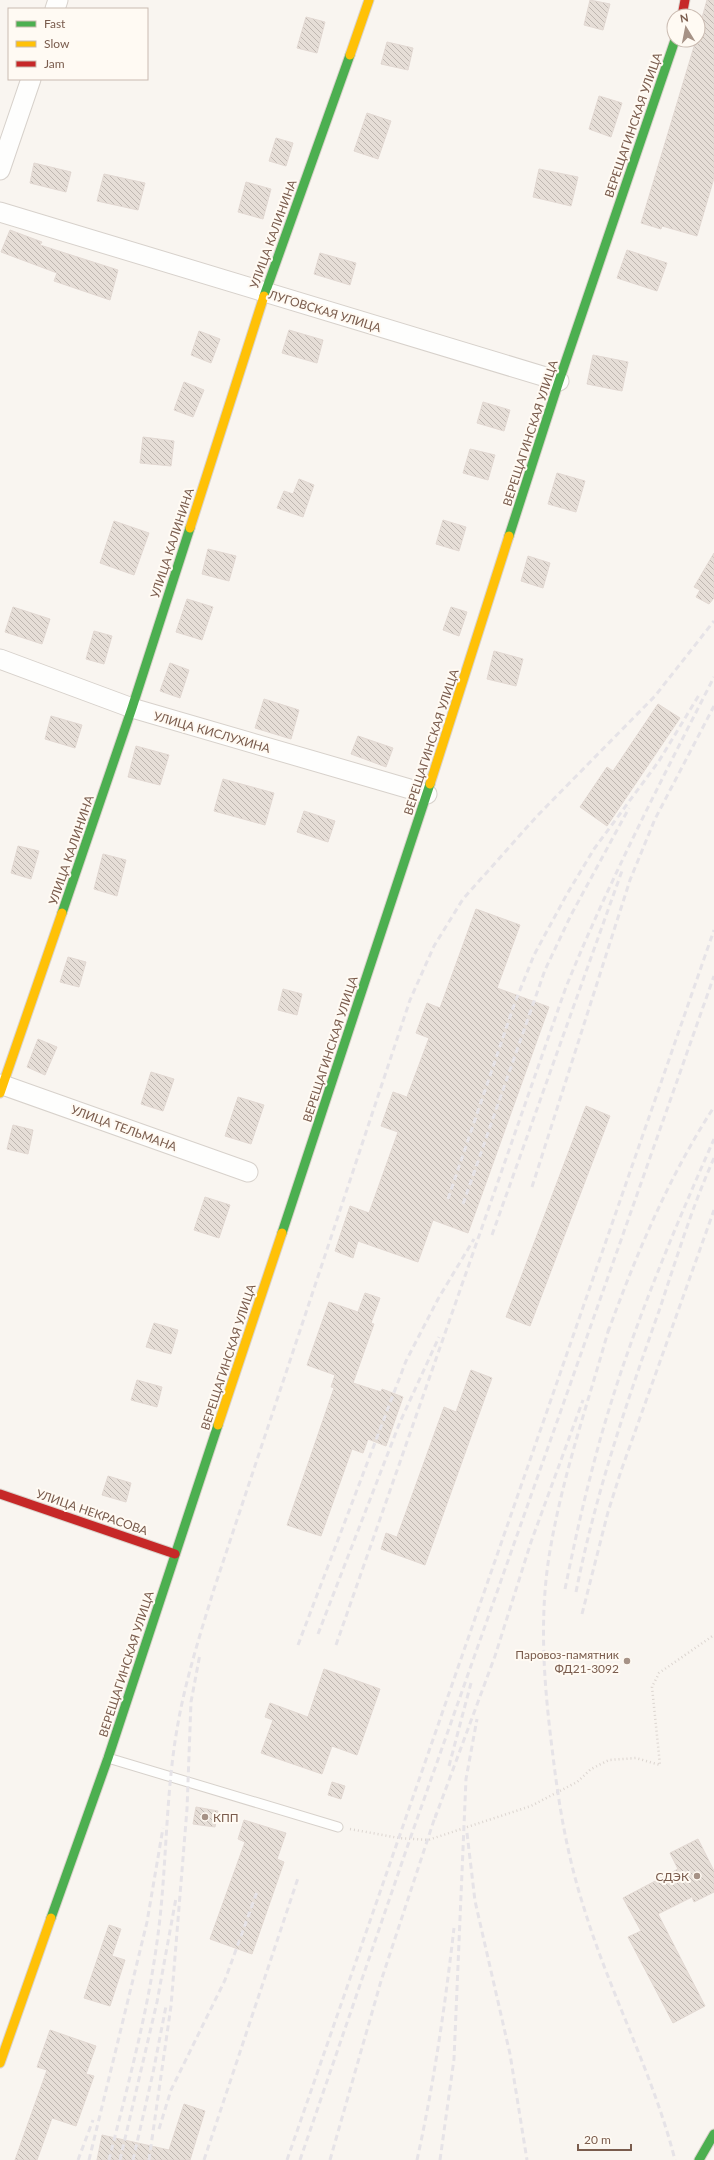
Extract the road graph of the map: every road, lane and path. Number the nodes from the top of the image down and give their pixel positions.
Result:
1 (369, 0) edge
2 (672, 48) edge
3 (31, 80) edge
4 (0, 170) edge
5 (0, 212) edge
6 (264, 293) junction
7 (559, 382) junction
8 (0, 659) edge
9 (132, 708) junction
10 (427, 794) junction
11 (1, 1088) edge
12 (248, 1172) dead end
13 (0, 1494) edge
14 (176, 1554) junction
15 (714, 1635) edge
16 (108, 1758) junction
17 (338, 1826) joint
18 (0, 2063) edge
19 (714, 2134) edge
20 (699, 2160) edge

1 - 6 main road, УЛИЦА КАЛИНИНА
2 - 7 main road, ВЕРЕЩАГИНСКАЯ УЛИЦА
3 - 4 street
5 - 6 street, ЛУГОВСКАЯ УЛИЦА
6 - 7 street, ЛУГОВСКАЯ УЛИЦА
6 - 9 main road, УЛИЦА КАЛИНИНА
7 - 10 main road, ВЕРЕЩАГИНСКАЯ УЛИЦА
8 - 9 street, УЛИЦА КИСЛУХИНА
9 - 10 street, УЛИЦА КИСЛУХИНА
9 - 11 main road, УЛИЦА КАЛИНИНА
10 - 14 main road, ВЕРЕЩАГИНСКАЯ УЛИЦА
11 - 12 street, УЛИЦА ТЕЛЬМАНА
13 - 14 main road, УЛИЦА НЕКРАСОВА
14 - 16 main road, ВЕРЕЩАГИНСКАЯ УЛИЦА
15 - 17 path
16 - 17 lane
16 - 18 main road, ВЕРЕЩАГИНСКАЯ УЛИЦА
19 - 20 main road

